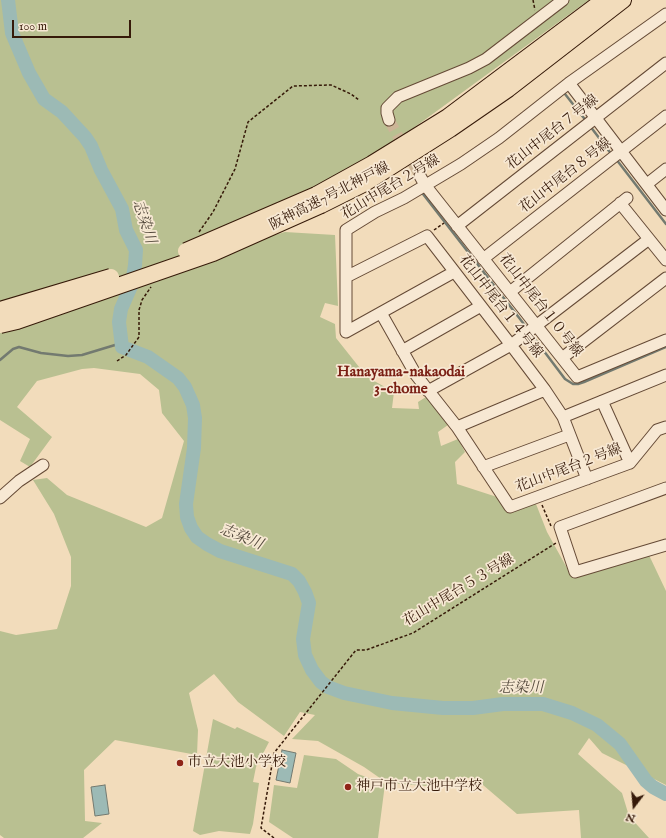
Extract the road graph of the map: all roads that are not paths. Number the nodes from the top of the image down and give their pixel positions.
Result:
1 (563, 0) edge
2 (604, 0) edge
3 (623, 0) edge
4 (666, 14) edge
5 (666, 64) edge
6 (569, 83) junction
7 (666, 116) edge
8 (389, 120) tunnel mouth
9 (591, 122) junction
10 (617, 155) junction
11 (666, 169) edge
12 (422, 180) junction
13 (647, 184) junction
14 (319, 200) junction
15 (665, 208) edge
16 (457, 226) junction
17 (649, 238) junction
18 (484, 259) junction
19 (666, 260) edge
20 (454, 272) junction
21 (346, 277) junction
22 (666, 278) edge
23 (510, 292) junction
24 (481, 306) junction
25 (0, 310) edge
26 (381, 313) junction
27 (0, 325) edge
28 (532, 330) junction
29 (666, 340) edge
30 (511, 345) junction
31 (402, 351) junction
32 (562, 358) junction
33 (666, 375) edge
34 (545, 390) junction
35 (428, 391) junction
36 (602, 401) junction
37 (563, 416) junction
38 (457, 427) junction
39 (666, 427) edge
40 (570, 435) junction
41 (630, 463) junction
42 (43, 465) dead end
43 (483, 467) junction
44 (587, 479) junction
45 (666, 488) edge
46 (0, 498) edge
47 (666, 545) edge

1 - 8 street
2 - 14 highway, 阪神高速7号北神戸線
3 - 14 highway, 阪神高速7号北神戸線
4 - 6 street, 花山中尾台２号線
5 - 9 street, 花山中尾台７号線
6 - 9 street
6 - 12 street, 花山中尾台２号線
7 - 10 street, 花山中尾台８号線
9 - 10 street
9 - 16 street, 花山中尾台７号線
10 - 13 street
10 - 18 street, 花山中尾台８号線
11 - 13 street
12 - 16 street, 花山中尾台１０号線
12 - 21 street, 花山中尾台２号線
13 - 15 street
14 - 25 highway, 阪神高速7号北神戸線, bridge
14 - 27 highway, 阪神高速7号北神戸線, bridge
16 - 18 street, 花山中尾台１０号線
17 - 19 street
17 - 23 street
17 - 28 street
18 - 23 street, 花山中尾台１０号線
20 - 21 street, 花山中尾台１４号線
20 - 24 street, 花山中尾台１４号線
20 - 26 street
21 - 26 street, 花山中尾台２号線
22 - 32 street
23 - 28 street, 花山中尾台１０号線
24 - 30 street, 花山中尾台１４号線
24 - 31 street
26 - 31 street, 花山中尾台２号線
28 - 30 street
28 - 32 street, 花山中尾台１０号線
29 - 32 street, 花山中尾台１０号線
30 - 34 street, 花山中尾台１４号線
30 - 35 street
31 - 35 street, 花山中尾台２号線
33 - 36 street
34 - 37 street, 花山中尾台１４号線
34 - 38 street
35 - 38 street, 花山中尾台２号線
36 - 37 street
36 - 41 street
37 - 40 street, 花山中尾台１４号線
38 - 43 street, 花山中尾台２号線
39 - 41 street, 花山中尾台２号線
40 - 43 street
40 - 44 street, 花山中尾台１４号線
41 - 44 street, 花山中尾台２号線
42 - 46 street
43 - 44 street, 花山中尾台２号線
45 - 47 street

